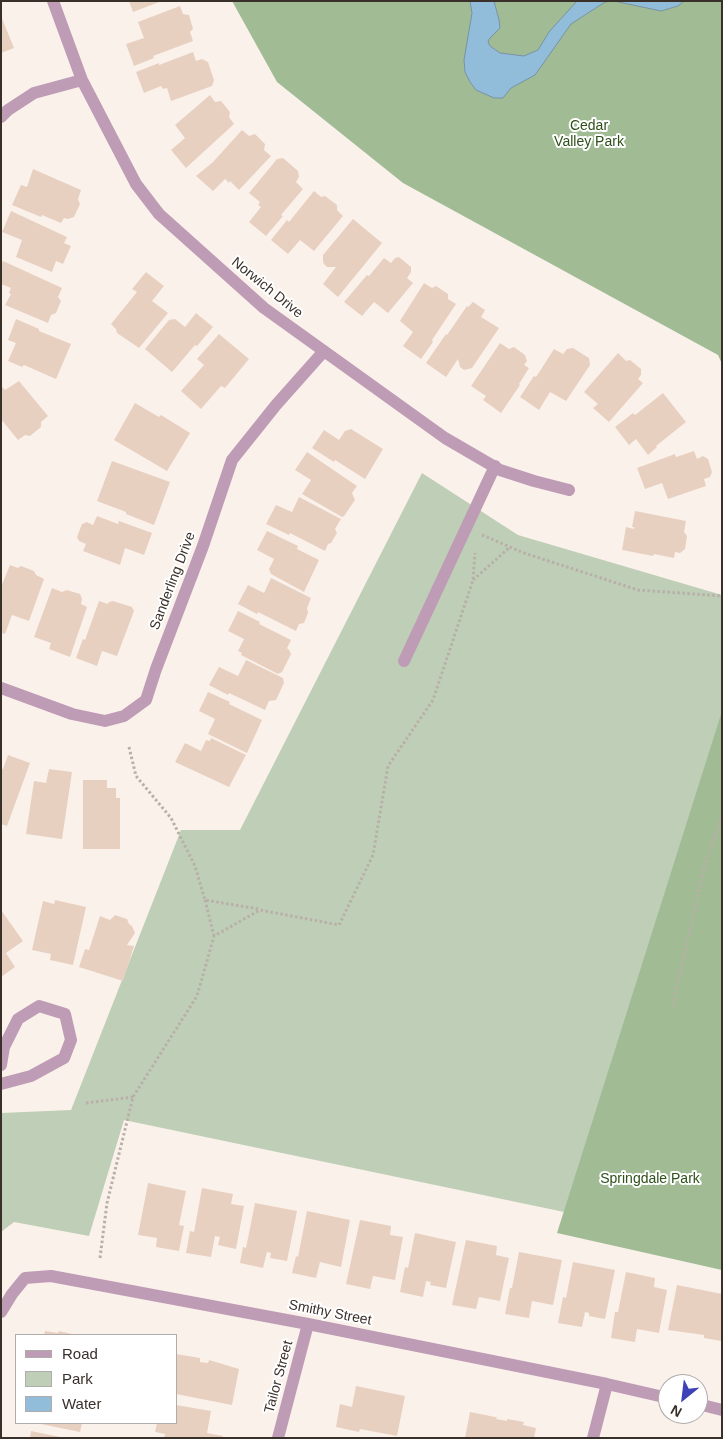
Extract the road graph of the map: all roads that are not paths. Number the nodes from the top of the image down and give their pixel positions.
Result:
1 (53, 1) edge
2 (82, 80) junction
3 (1, 118) edge
4 (324, 351) junction
5 (495, 466) junction
6 (569, 490) dead end
7 (404, 661) dead end
8 (1, 688) edge
9 (1, 1065) edge
10 (1, 1084) edge
11 (1, 1312) edge
12 (308, 1324) junction
13 (608, 1384) junction
14 (658, 1396) edge
15 (708, 1406) edge
16 (722, 1410) edge
17 (278, 1438) edge
18 (593, 1438) edge

1 - 2 street, Norwich Drive
2 - 3 street
2 - 4 street, Norwich Drive
4 - 5 street, Norwich Drive
4 - 8 street, Sanderling Drive
5 - 6 street, Norwich Drive
5 - 7 street
9 - 10 street
11 - 12 street, Smithy Street
12 - 13 street, Smithy Street
12 - 17 street, Tailor Street
13 - 14 street, Smithy Street
13 - 18 street
15 - 16 street

